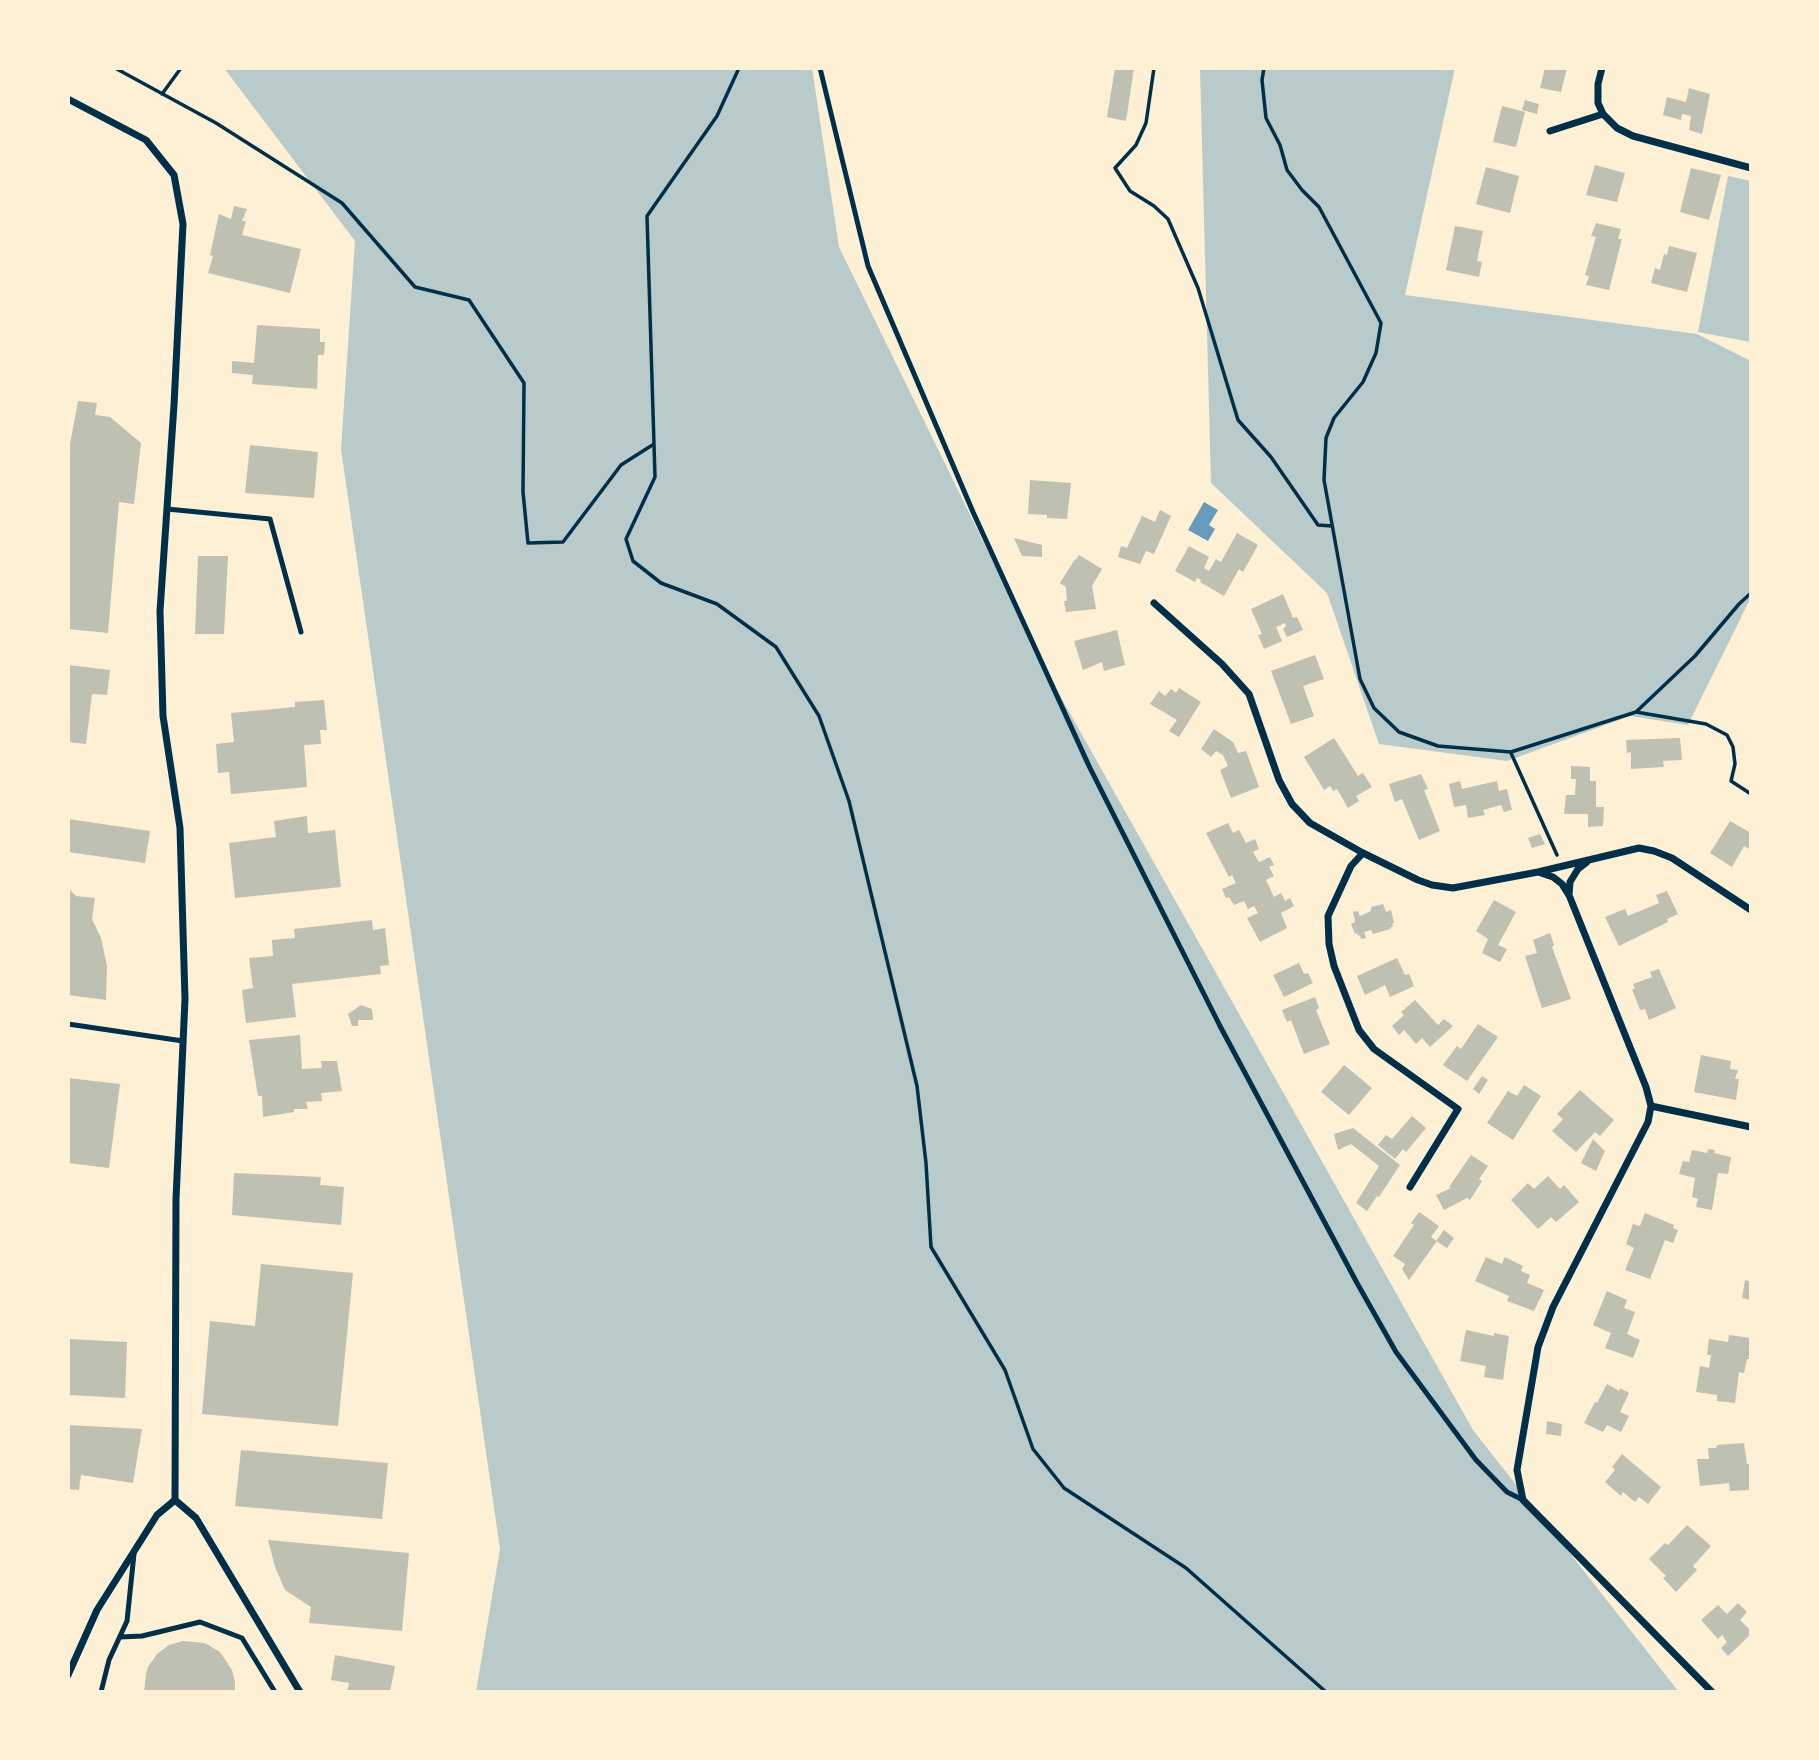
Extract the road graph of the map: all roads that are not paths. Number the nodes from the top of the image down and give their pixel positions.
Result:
1 (820, 68) edge
2 (1602, 68) edge
3 (68, 99) edge
4 (1603, 114) junction
5 (1550, 131) dead end
6 (1751, 168) edge
7 (167, 509) junction
8 (1154, 603) dead end
9 (301, 632) dead end
10 (1363, 853) junction
11 (1590, 860) junction
12 (1538, 872) junction
13 (1569, 895) junction
14 (1751, 910) edge
15 (68, 1024) edge
16 (183, 1041) junction
17 (1651, 1106) junction
18 (1751, 1127) edge
19 (1410, 1187) dead end
20 (176, 1500) junction
21 (1523, 1500) junction
22 (134, 1550) junction
23 (120, 1637) junction
24 (68, 1675) edge
25 (101, 1692) edge
26 (275, 1692) edge
27 (300, 1692) edge
28 (1712, 1692) edge

1 - 21 lane
2 - 4 street
3 - 7 street
4 - 5 street
4 - 6 street
7 - 9 lane
7 - 16 street
8 - 10 street
10 - 12 street
10 - 19 street
11 - 12 street
11 - 13 street
11 - 14 street
12 - 13 street
13 - 17 street
15 - 16 lane
16 - 20 street
17 - 18 street
17 - 21 street
20 - 22 street
20 - 27 street
21 - 28 street
22 - 23 lane
22 - 24 street
23 - 25 lane
23 - 26 lane

